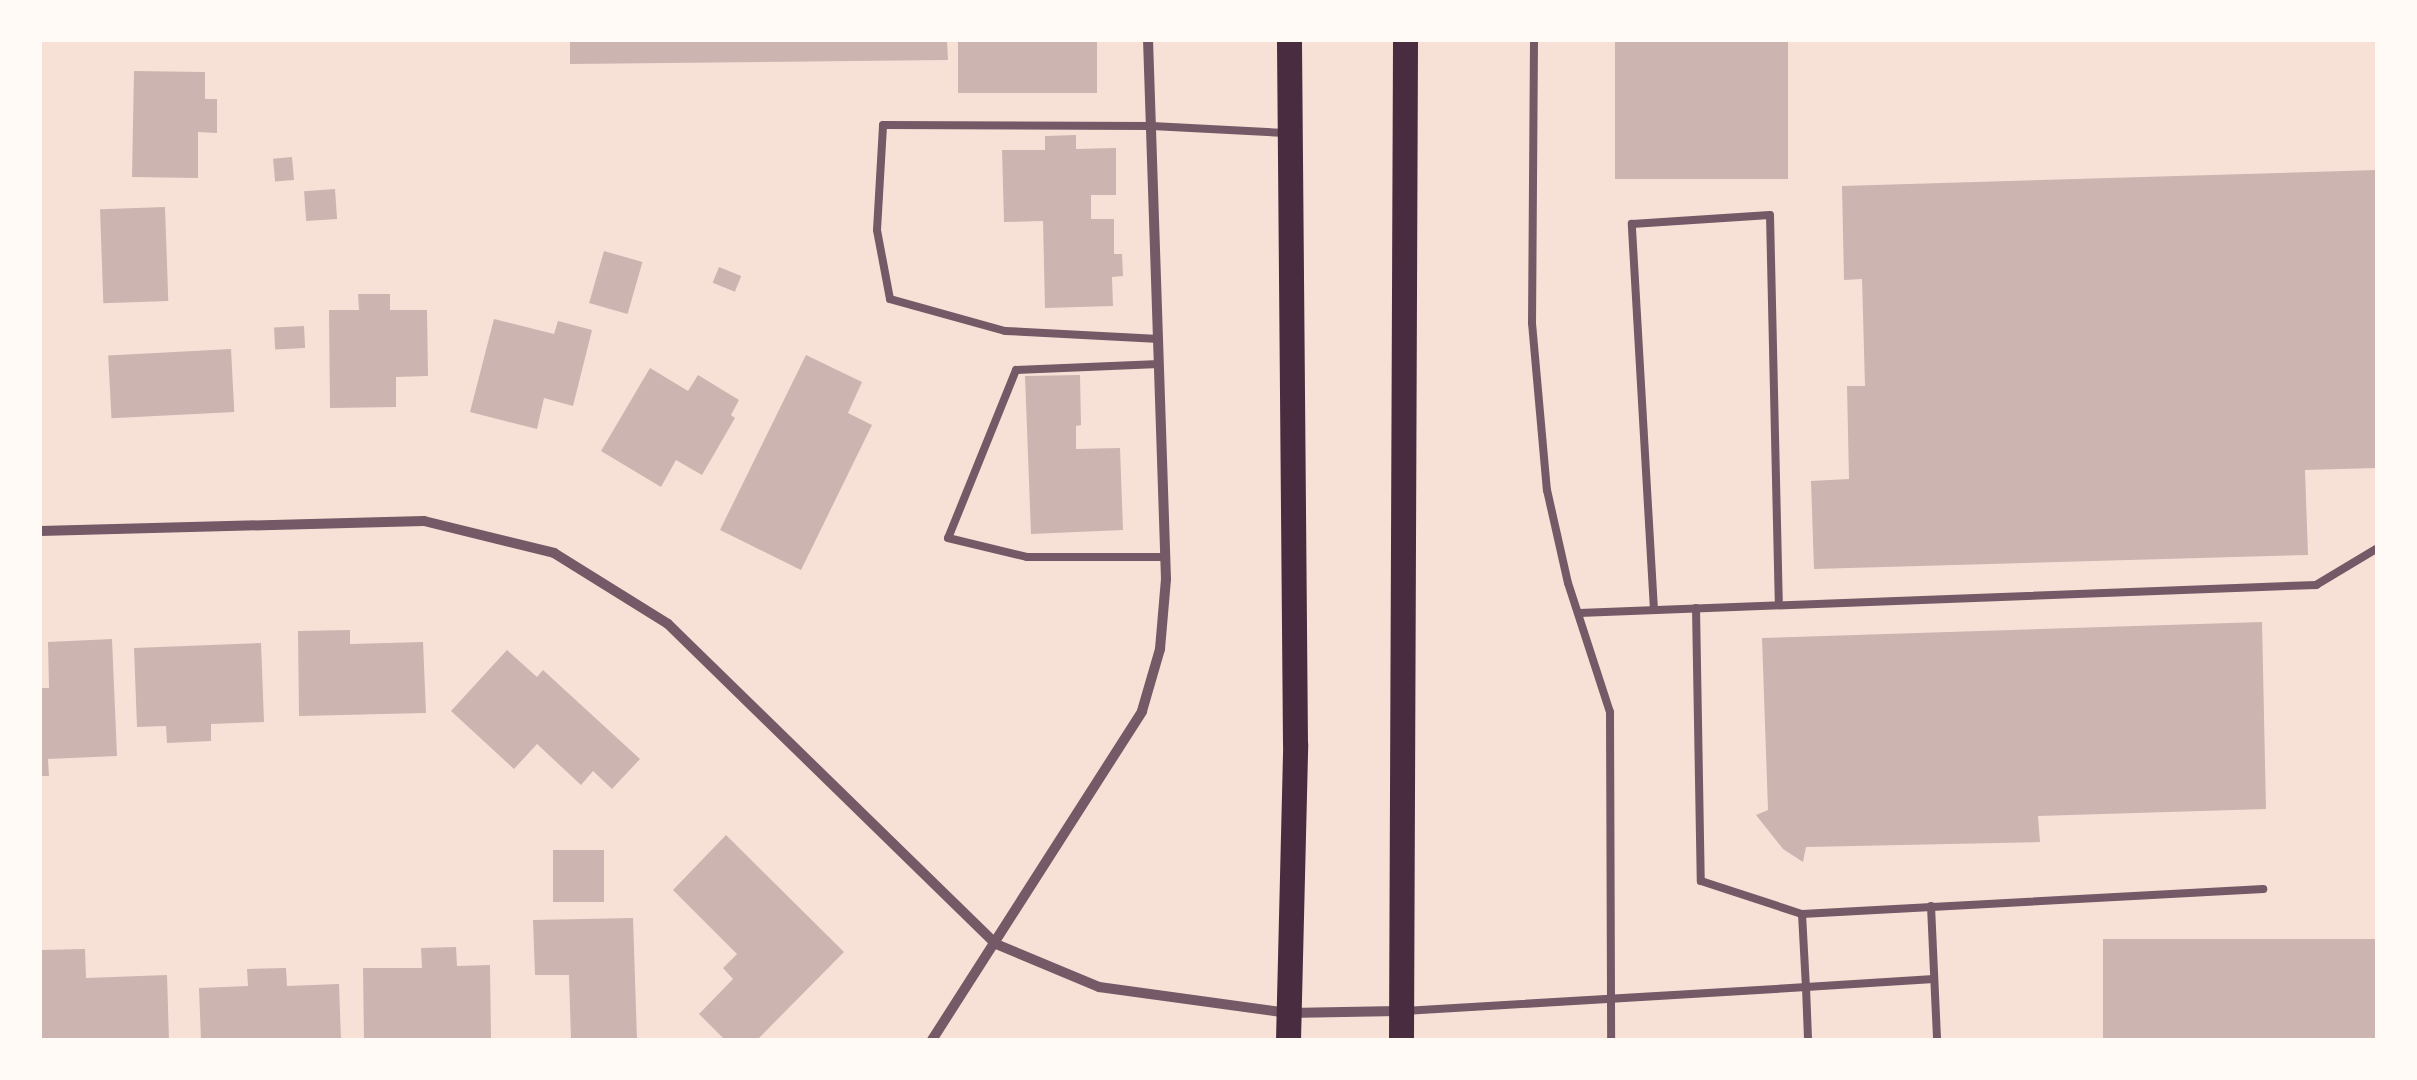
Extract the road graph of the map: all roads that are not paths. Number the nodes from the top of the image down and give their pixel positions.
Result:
1 (1148, 40) edge
2 (1289, 40) edge
3 (1405, 40) edge
4 (1534, 40) edge
5 (1152, 126) junction
6 (1289, 133) junction
7 (1158, 339) junction
8 (1159, 364) junction
9 (40, 531) edge
10 (2376, 549) edge
11 (1164, 557) junction
12 (1779, 605) junction
13 (1696, 608) junction
14 (1654, 610) junction
15 (1578, 613) junction
16 (2263, 889) dead end
17 (1931, 906) junction
18 (1802, 914) junction
19 (996, 944) junction
20 (1934, 979) junction
21 (1806, 988) junction
22 (1611, 999) junction
23 (1401, 1011) junction
24 (1288, 1013) junction
25 (932, 1040) edge
26 (1288, 1040) edge
27 (1401, 1040) edge
28 (1611, 1040) edge
29 (1808, 1040) edge
30 (1936, 1040) edge

1 - 5 street
2 - 6 main road
3 - 23 main road
4 - 15 lane
5 - 6 lane
5 - 7 street
5 - 7 lane
6 - 24 main road
7 - 8 street
8 - 11 street
8 - 11 lane
9 - 19 street
10 - 12 lane
11 - 19 street
12 - 13 lane
12 - 14 lane
13 - 14 lane
13 - 18 lane
14 - 15 lane
15 - 22 lane
16 - 17 lane
17 - 18 lane
17 - 20 lane
18 - 21 lane
19 - 24 street
19 - 25 street
20 - 21 lane
20 - 30 lane
21 - 22 lane
21 - 29 lane
22 - 23 lane
22 - 28 lane
23 - 24 street
23 - 27 main road
24 - 26 main road

